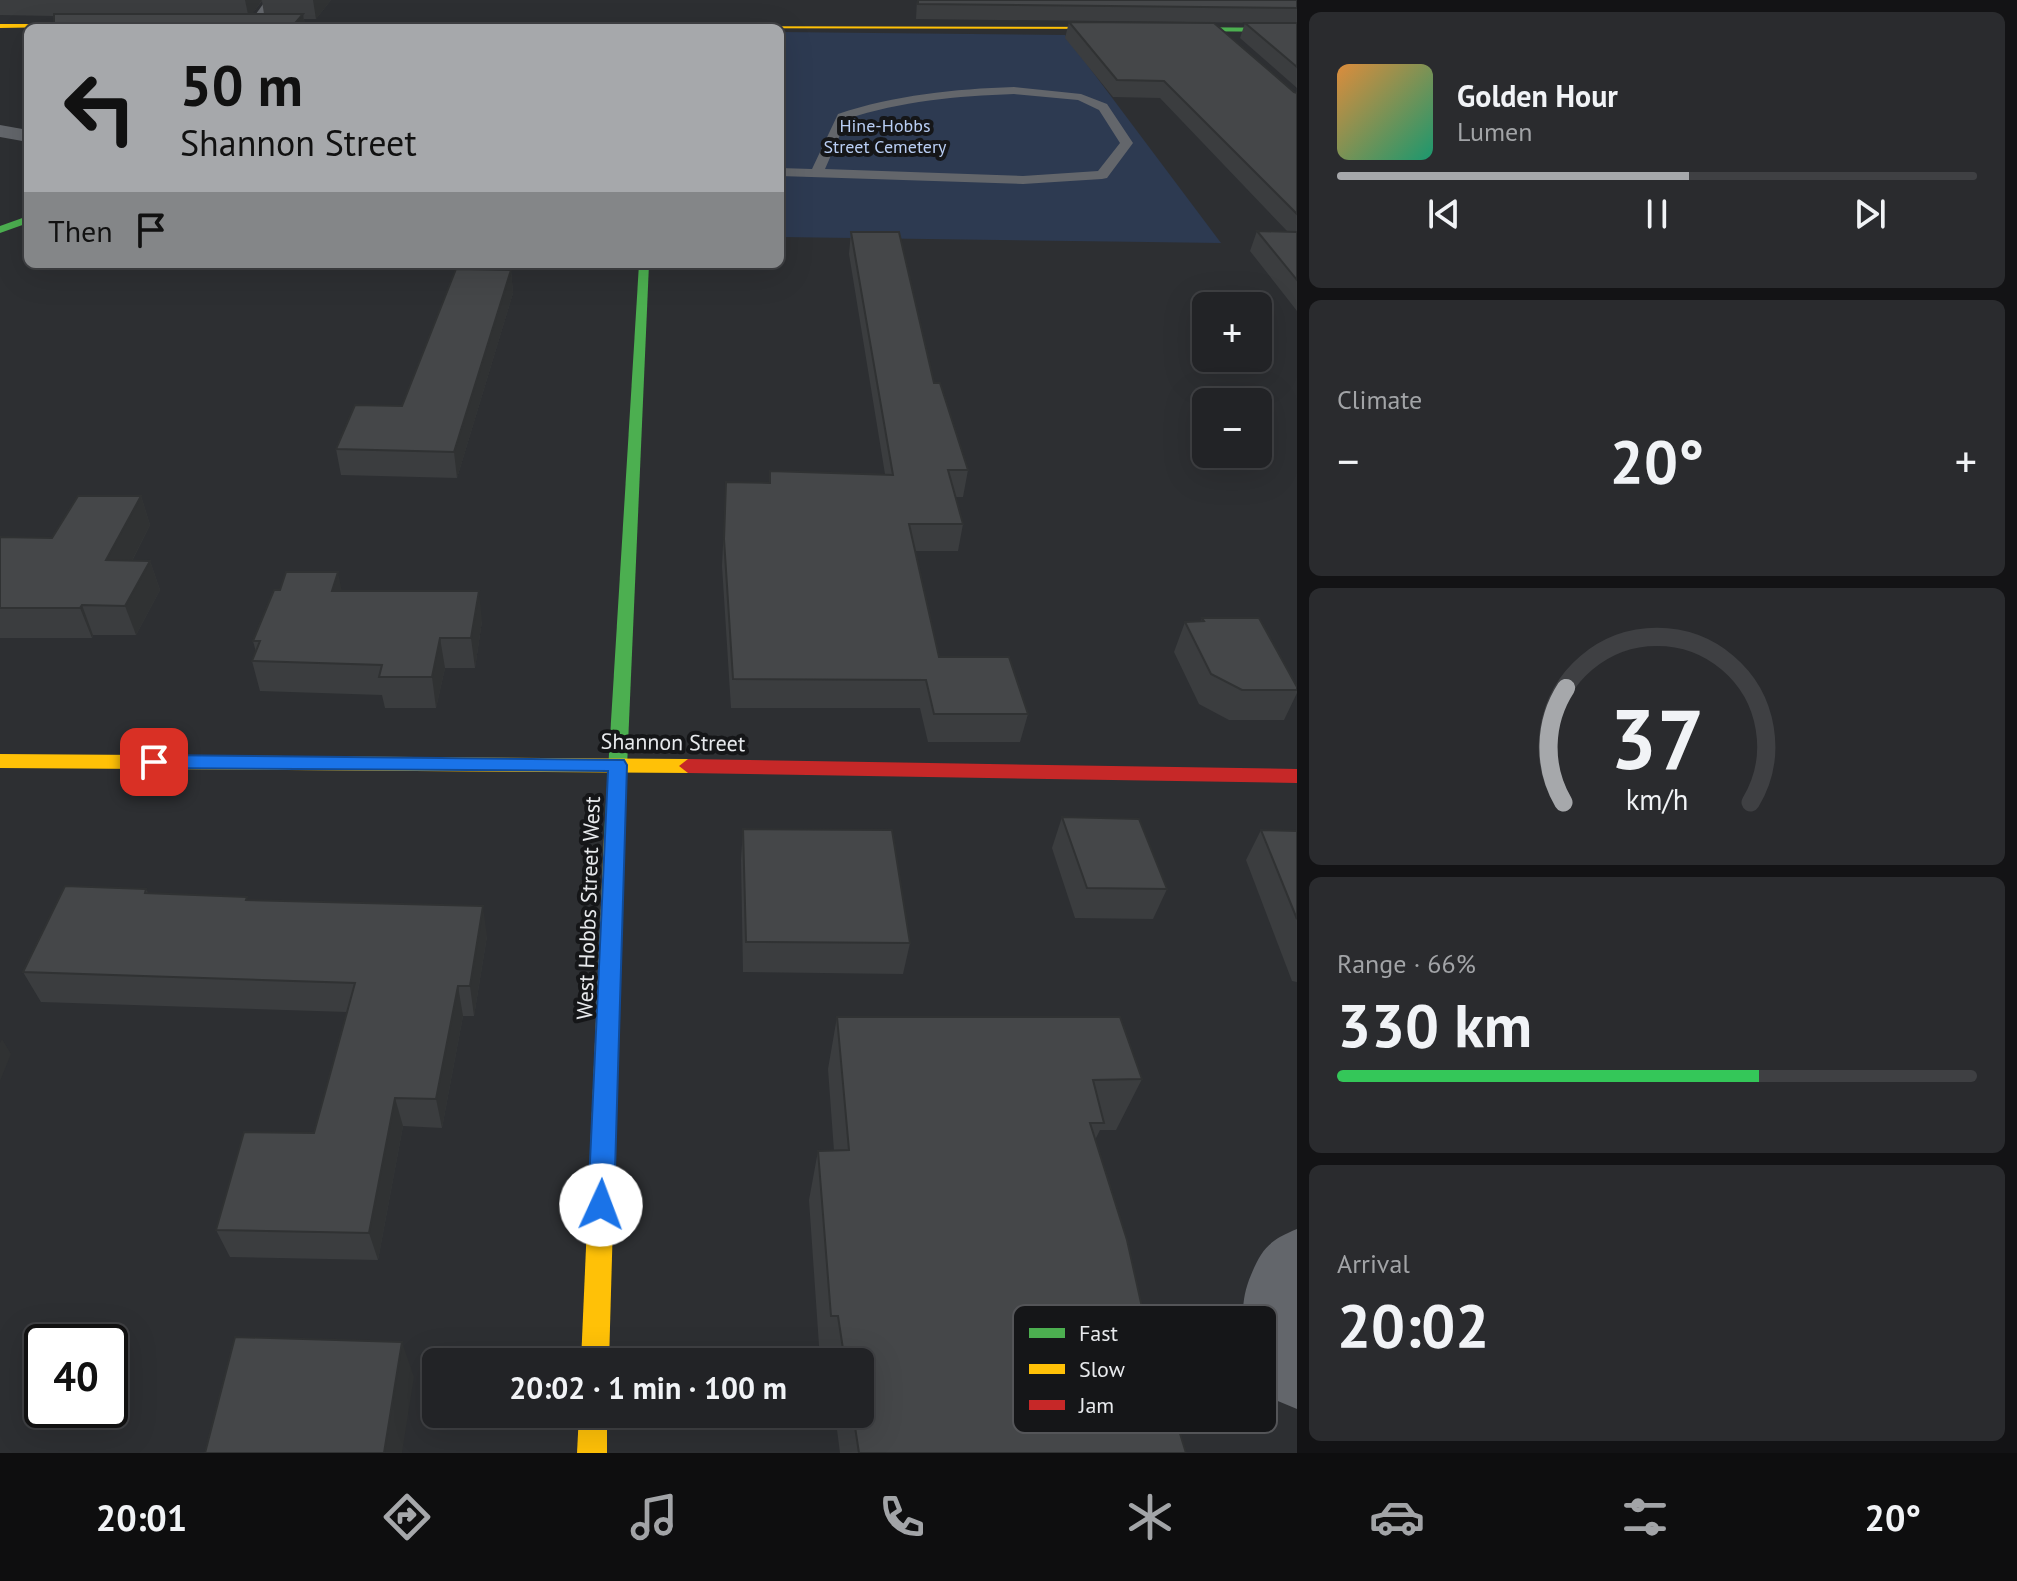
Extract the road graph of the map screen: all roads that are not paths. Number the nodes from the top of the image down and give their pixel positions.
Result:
1 (271, 0) edge
2 (566, 10) dead end
3 (252, 24) edge
4 (533, 24) edge
5 (0, 26) edge
6 (24, 26) edge
7 (784, 28) edge
8 (1216, 30) junction
9 (1297, 30) edge
10 (1239, 51) edge
11 (0, 131) edge
12 (24, 135) edge
13 (818, 171) junction
14 (784, 172) edge
15 (24, 221) edge
16 (0, 230) edge
17 (644, 268) edge
18 (0, 761) edge
19 (617, 765) junction
20 (1297, 776) edge
21 (1297, 1261) edge
22 (1275, 1305) edge
23 (1277, 1332) edge
24 (596, 1348) edge
25 (1297, 1375) edge
26 (593, 1428) edge
27 (592, 1453) edge

1 - 3 lane
2 - 4 street
5 - 6 street
7 - 8 street
8 - 9 street
8 - 10 street
11 - 12 street
13 - 13 lane
13 - 14 lane
15 - 16 street
17 - 19 street, West Hobbs Street West
18 - 19 street, Shannon Street
19 - 20 street, Shannon Street
19 - 24 street, West Hobbs Street West
21 - 22 street
23 - 25 street
26 - 27 street

